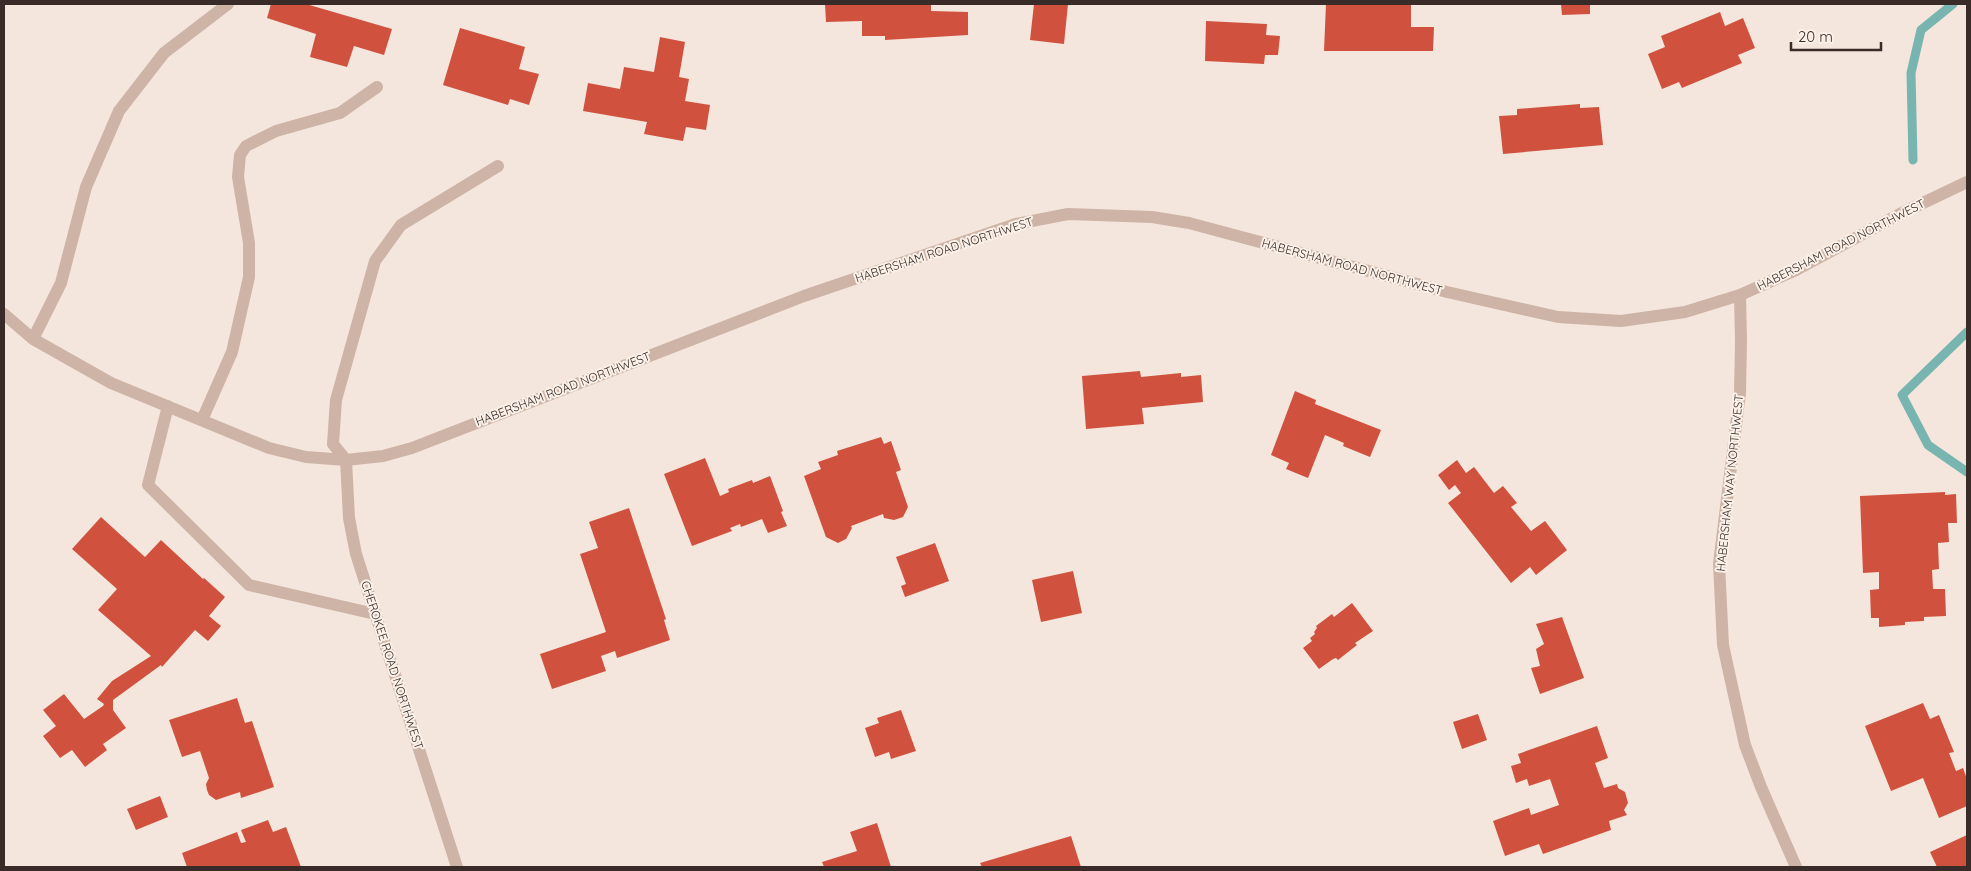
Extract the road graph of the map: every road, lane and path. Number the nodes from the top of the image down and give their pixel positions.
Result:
1 (228, 4) edge
2 (376, 87) dead end
3 (498, 166) dead end
4 (1967, 182) edge
5 (1740, 295) junction
6 (4, 314) edge
7 (34, 339) junction
8 (168, 406) junction
9 (202, 420) junction
10 (346, 460) junction
11 (375, 614) junction
12 (457, 867) edge
13 (1796, 867) edge

1 - 7 street
2 - 9 street
3 - 10 street
4 - 5 street, HABERSHAM ROAD NORTHWEST
5 - 10 street, HABERSHAM ROAD NORTHWEST
5 - 13 street, HABERSHAM WAY NORTHWEST
6 - 7 street, HABERSHAM ROAD NORTHWEST
7 - 8 street, HABERSHAM ROAD NORTHWEST
8 - 9 street, HABERSHAM ROAD NORTHWEST
8 - 11 street
9 - 10 street, HABERSHAM ROAD NORTHWEST
10 - 11 street, CHEROKEE ROAD NORTHWEST
11 - 12 street, CHEROKEE ROAD NORTHWEST

